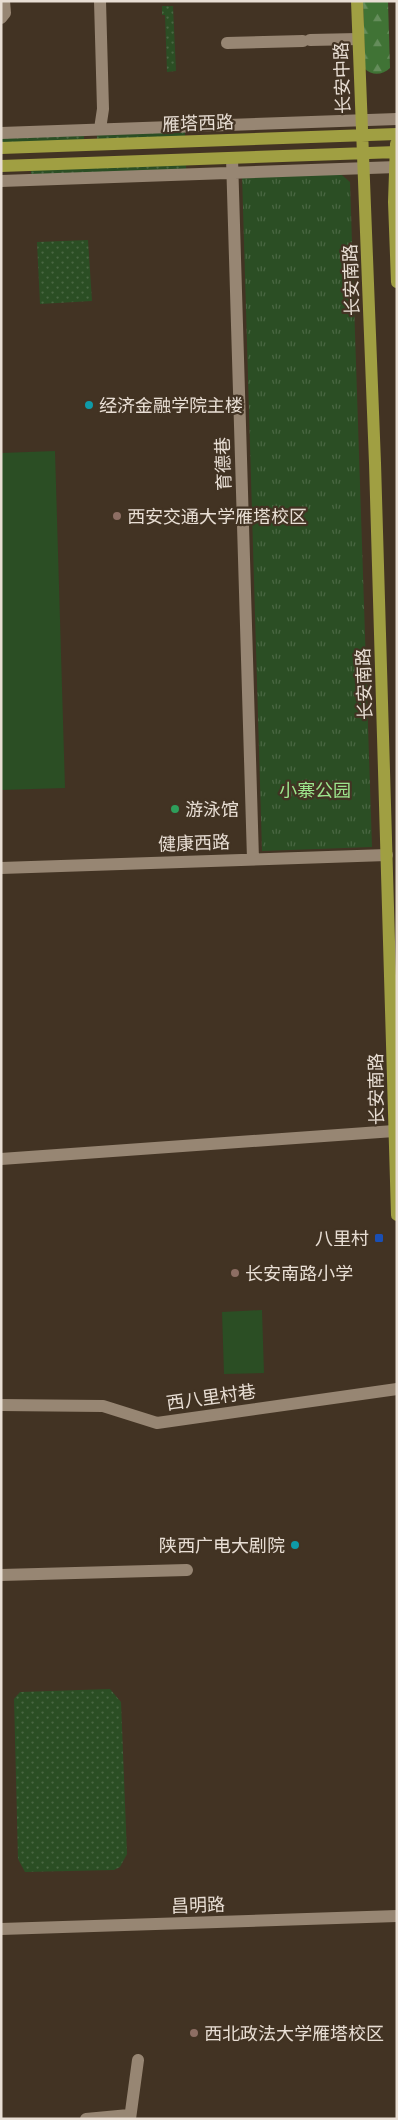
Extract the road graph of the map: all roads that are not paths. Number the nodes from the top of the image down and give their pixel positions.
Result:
1 (4, 1) edge
2 (100, 1) edge
3 (357, 1) edge
4 (1, 18) edge
5 (358, 39) junction
6 (227, 43) dead end
7 (397, 119) edge
8 (361, 120) junction
9 (100, 129) junction
10 (1, 133) edge
11 (362, 135) junction
12 (397, 136) edge
13 (1, 148) edge
14 (396, 152) edge
15 (363, 153) junction
16 (232, 158) junction
17 (1, 166) edge
18 (396, 167) edge
19 (364, 168) junction
20 (232, 172) junction
21 (1, 181) edge
22 (397, 282) edge
23 (387, 855) junction
24 (253, 859) junction
25 (1, 868) edge
26 (394, 1131) junction
27 (1, 1159) edge
28 (397, 1215) edge
29 (397, 1388) edge
30 (1, 1405) edge
31 (187, 1570) dead end
32 (1, 1575) edge
33 (397, 1916) edge
34 (1, 1929) edge
35 (138, 2060) dead end
36 (129, 2117) edge
37 (86, 2119) edge

1 - 4 street
2 - 9 street
3 - 5 main road, 长安中路
5 - 6 street
5 - 8 main road, 长安中路
7 - 8 street
8 - 9 street
8 - 11 main road, 长安中路
9 - 10 street
11 - 12 main road, 雁塔西路
11 - 13 main road, 雁塔西路
11 - 15 main road, 长安中路
12 - 14 main road
14 - 15 main road, 雁塔西路
14 - 18 main road
15 - 16 main road, 雁塔西路
15 - 19 main road, 长安南路
16 - 17 main road, 雁塔西路
16 - 20 street, 育德巷
18 - 19 street
18 - 22 main road
19 - 20 street
19 - 23 main road, 长安南路
20 - 21 street
20 - 24 street, 育德巷
23 - 24 street, 健康西路
23 - 26 main road, 长安南路
24 - 25 street, 健康西路
26 - 27 street
26 - 28 main road, 长安南路
29 - 30 street, 西八里村巷
31 - 32 street
33 - 34 street, 昌明路
35 - 36 street
36 - 37 street

